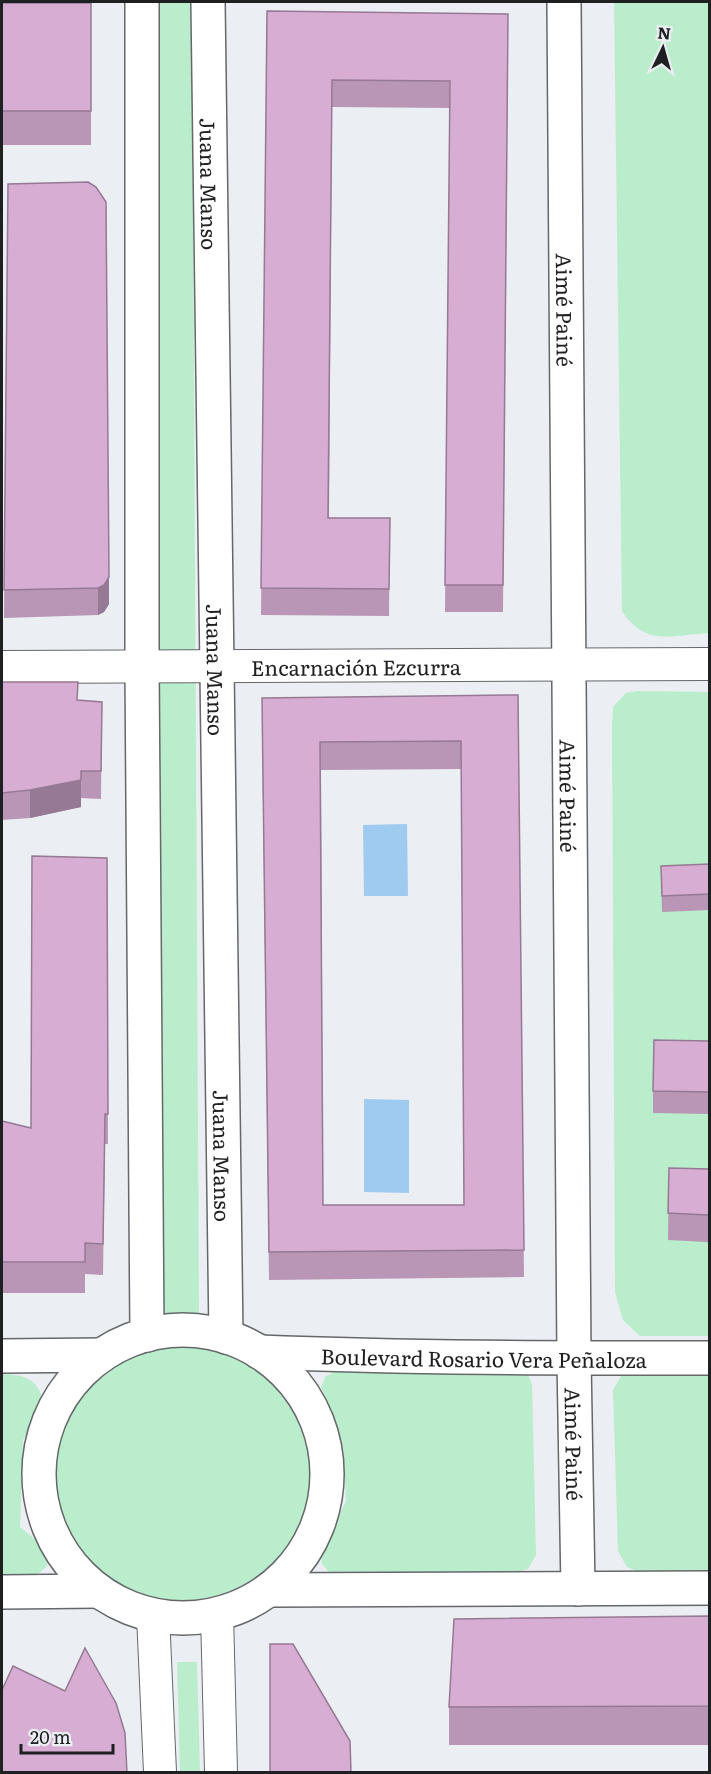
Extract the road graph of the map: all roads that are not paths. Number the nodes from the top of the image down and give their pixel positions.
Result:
1 (142, 2) edge
2 (208, 2) edge
3 (564, 2) edge
4 (710, 664) edge
5 (217, 665) junction
6 (570, 665) junction
7 (142, 666) junction
8 (2, 668) edge
9 (147, 1335) junction
10 (226, 1337) junction
11 (259, 1352) junction
12 (102, 1355) junction
13 (2, 1356) edge
14 (710, 1358) edge
15 (574, 1359) junction
16 (710, 1588) edge
17 (578, 1589) junction
18 (269, 1590) junction
19 (99, 1591) junction
20 (2, 1592) edge
21 (217, 1614) junction
22 (153, 1615) junction
23 (160, 1773) edge
24 (221, 1773) edge

1 - 7 street
2 - 5 street, Juana Manso
3 - 6 street, Aimé Painé
4 - 6 street, Encarnación Ezcurra
5 - 6 street, Encarnación Ezcurra
5 - 7 street, Encarnación Ezcurra
5 - 10 street, Juana Manso
6 - 15 street, Aimé Painé
7 - 8 street, Encarnación Ezcurra
7 - 9 street
9 - 10 street
9 - 12 street
10 - 11 street
11 - 15 street, Boulevard Rosario Vera Peñaloza
11 - 18 street
12 - 13 street
12 - 19 street
14 - 15 street, Boulevard Rosario Vera Peñaloza
15 - 17 street, Aimé Painé
16 - 17 street
17 - 18 street
18 - 21 street
19 - 20 street
19 - 22 street
21 - 22 street
21 - 24 street
22 - 23 street

